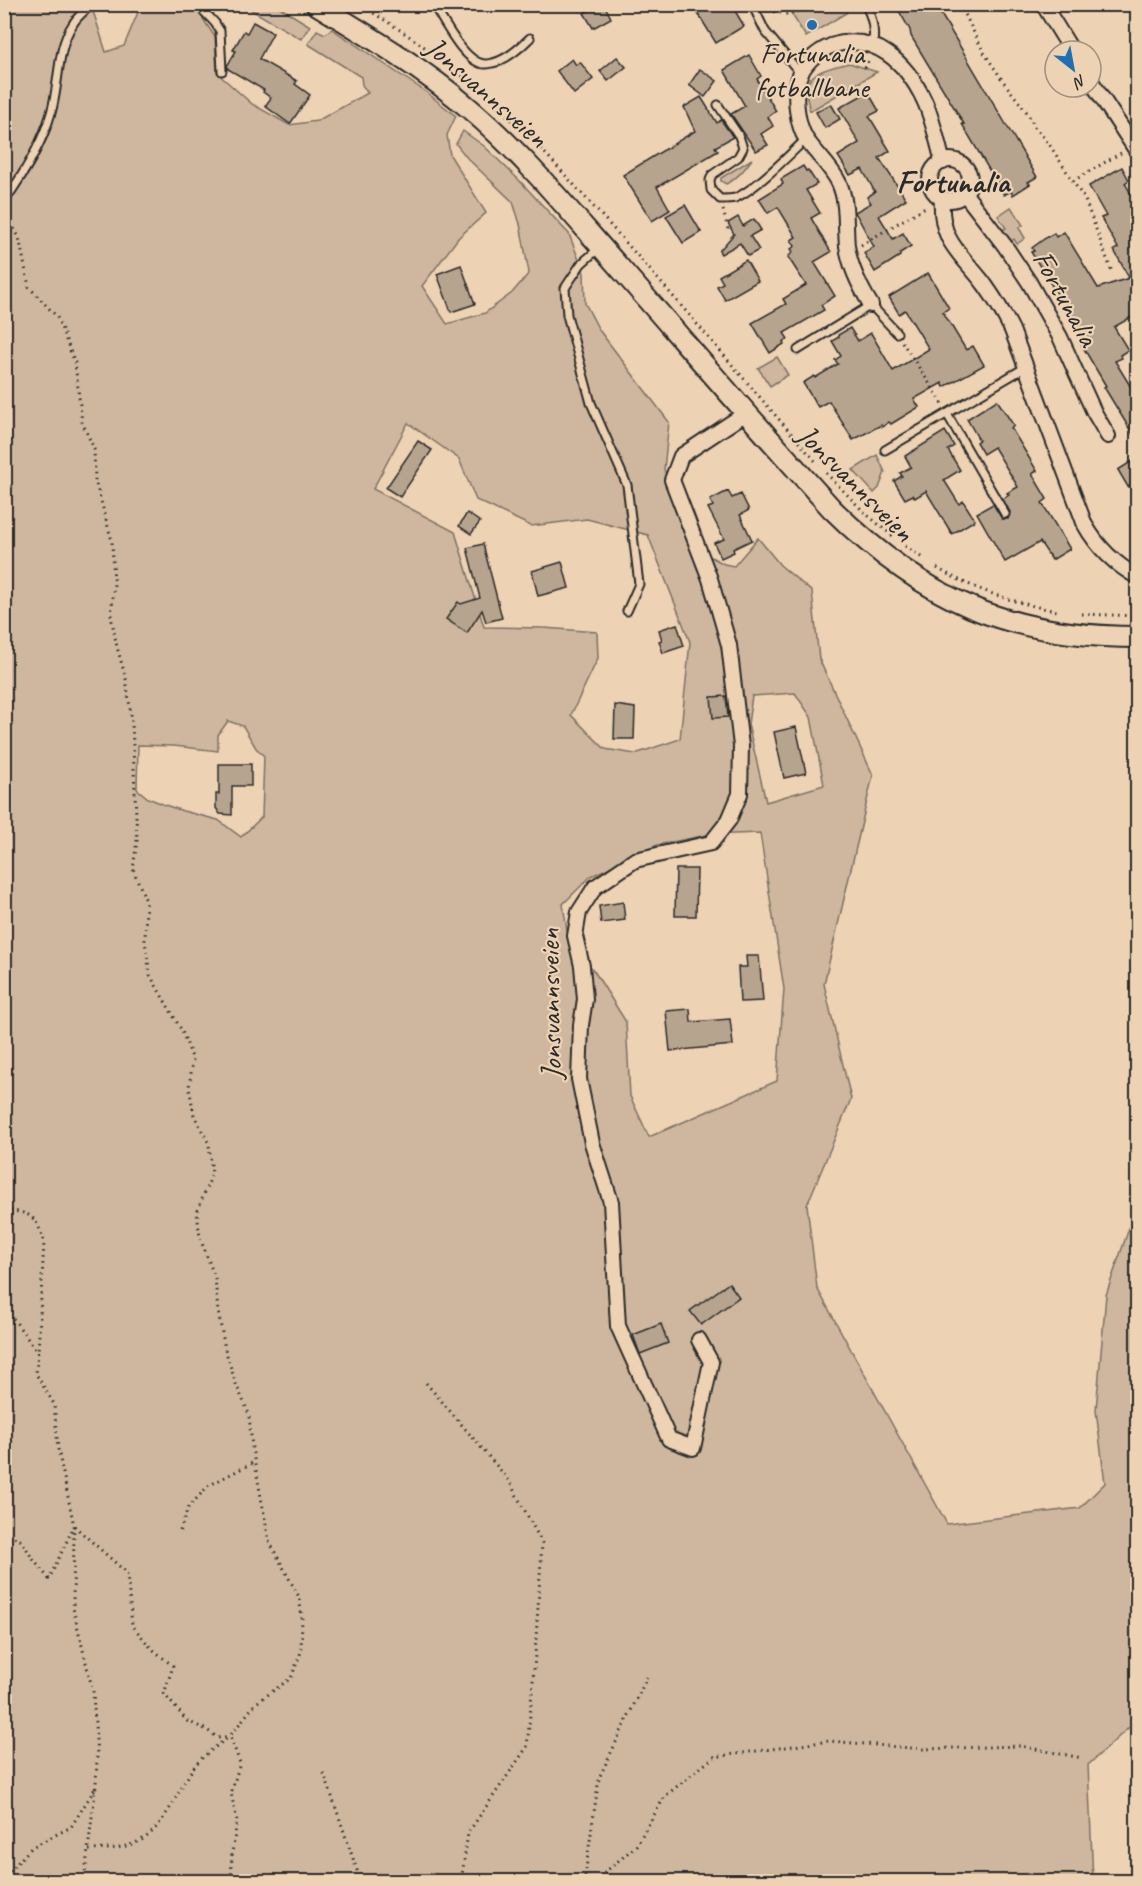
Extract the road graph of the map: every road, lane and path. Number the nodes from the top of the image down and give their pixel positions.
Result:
1 (92, 4) edge
2 (197, 4) edge
3 (316, 4) edge
4 (358, 4) edge
5 (433, 4) edge
6 (791, 4) edge
7 (828, 4) edge
8 (865, 4) edge
9 (967, 4) edge
10 (1043, 4) edge
11 (753, 6) edge
12 (960, 6) edge
13 (791, 13) dead end
14 (530, 38) dead end
15 (1065, 39) edge
16 (873, 45) junction
17 (222, 71) dead end
18 (800, 73) junction
19 (1102, 99) edge
20 (718, 105) dead end
21 (806, 139) junction
22 (1135, 150) edge
23 (943, 162) junction
24 (1073, 181) junction
25 (965, 194) junction
26 (942, 198) junction
27 (720, 199) junction
28 (4, 202) edge
29 (4, 211) edge
30 (729, 229) dead end
31 (601, 246) junction
32 (848, 252) junction
33 (1112, 272) dead end
34 (871, 305) junction
35 (897, 333) joint
36 (798, 350) dead end
37 (1026, 367) junction
38 (746, 413) junction
39 (947, 414) junction
40 (1108, 436) dead end
41 (885, 450) dead end
42 (818, 464) dead end
43 (824, 472) dead end
44 (1005, 514) dead end
45 (897, 540) dead end
46 (904, 546) dead end
47 (1137, 577) edge
48 (627, 611) dead end
49 (1057, 611) dead end
50 (1079, 614) dead end
51 (1137, 616) edge
52 (1137, 637) edge
53 (4, 1211) edge
54 (4, 1311) edge
55 (699, 1340) dead end
56 (38, 1353) junction
57 (426, 1383) dead end
58 (254, 1462) junction
59 (74, 1526) junction
60 (180, 1531) dead end
61 (4, 1537) edge
62 (647, 1677) dead end
63 (230, 1736) junction
64 (1082, 1758) dead end
65 (324, 1773) dead end
66 (96, 1785) junction
67 (89, 1850) junction
68 (5, 1881) edge
69 (84, 1881) edge
70 (231, 1881) edge
71 (361, 1881) edge
72 (461, 1881) edge
73 (584, 1881) edge
74 (596, 1881) edge

1 - 28 lane
2 - 17 lane
3 - 31 main road, Jonsvannsveien
4 - 42 path
5 - 14 lane
6 - 13 path
7 - 11 path
8 - 16 lane
9 - 12 path
10 - 15 street
11 - 18 lane
12 - 24 path
16 - 18 street
16 - 23 street
18 - 21 street
19 - 22 street
20 - 27 lane
21 - 27 lane
21 - 32 street
22 - 24 path
23 - 25 street
23 - 26 street, Fortunalia
24 - 33 path
25 - 26 street
25 - 40 street, Fortunalia
26 - 32 path
26 - 37 street, Fortunalia
27 - 30 path
29 - 58 path
31 - 38 main road, Jonsvannsveien
31 - 48 lane
32 - 34 street
34 - 35 lane
34 - 36 lane
35 - 39 path
37 - 39 lane
37 - 47 street, Fortunalia
38 - 52 main road, Jonsvannsveien
38 - 55 street, Jonsvannsveien
39 - 41 lane
39 - 44 lane
43 - 45 path
46 - 49 path
50 - 51 path
53 - 56 path
54 - 56 path
56 - 59 path
57 - 72 path
58 - 60 path
58 - 63 path
59 - 61 path
59 - 63 path
59 - 66 path
62 - 73 path
63 - 67 path
63 - 70 path
64 - 74 path
65 - 71 path
66 - 67 path
66 - 68 path
67 - 69 path

